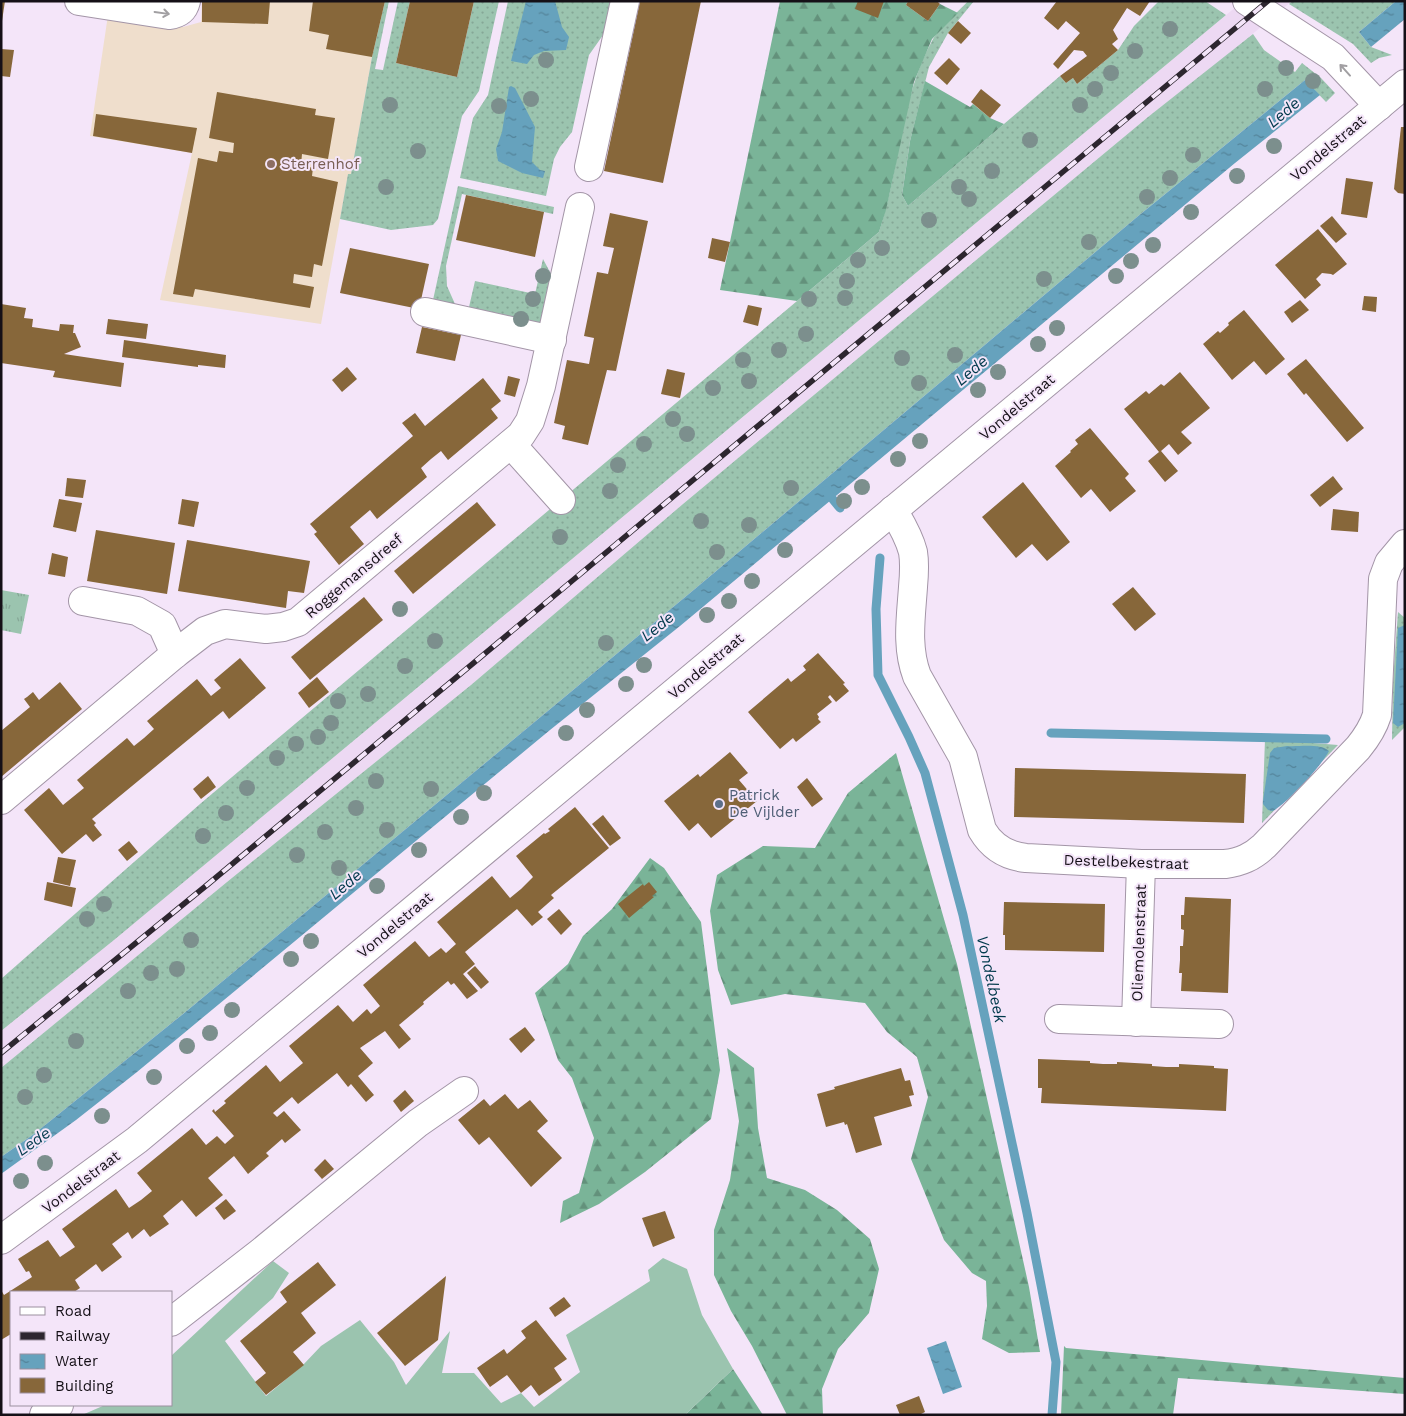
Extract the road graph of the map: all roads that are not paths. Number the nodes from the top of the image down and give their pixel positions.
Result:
1 (79, 1) edge
2 (186, 1) edge
3 (625, 1) edge
4 (1247, 1) edge
5 (1405, 84) edge
6 (1379, 106) junction
7 (589, 167) dead end
8 (580, 207) dead end
9 (424, 312) dead end
10 (552, 340) junction
11 (512, 444) junction
12 (561, 500) dead end
13 (893, 510) junction
14 (1405, 544) edge
15 (83, 601) dead end
16 (175, 654) junction
17 (1, 800) edge
18 (1141, 864) junction
19 (1059, 1019) dead end
20 (1136, 1022) junction
21 (1219, 1024) dead end
22 (464, 1091) dead end
23 (1, 1240) edge
24 (172, 1321) edge
25 (58, 1406) edge
26 (44, 1415) edge

1 -> 2 street
3 - 7 street
6 -> 4 street
5 - 6 street, Vondelstraat
6 - 13 street, Vondelstraat
8 - 10 street, Roggemansdreef
9 - 10 street
10 - 11 street, Roggemansdreef
11 - 12 street
11 - 16 street, Roggemansdreef
13 - 18 street, Destelbekestraat
13 - 23 street, Vondelstraat
14 - 18 street, Destelbekestraat
15 - 16 street
16 - 17 street, Roggemansdreef
18 - 20 street, Oliemolenstraat
19 - 20 street, Oliemolenstraat
20 - 21 street, Oliemolenstraat
22 - 24 street
25 - 26 street

